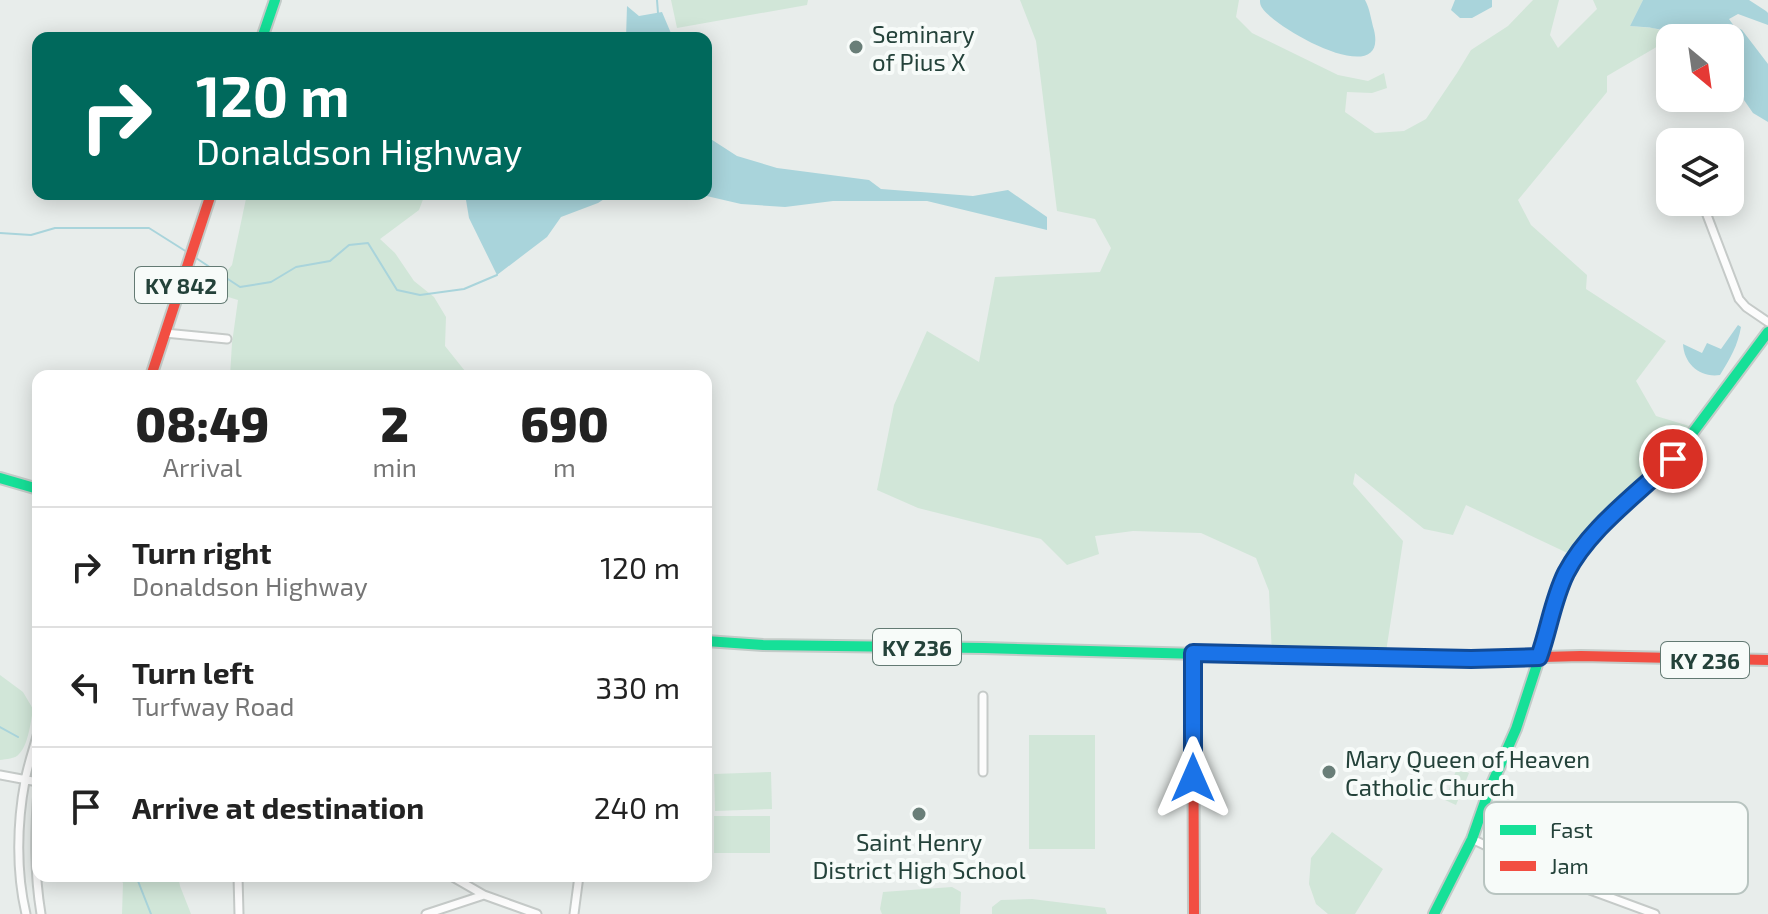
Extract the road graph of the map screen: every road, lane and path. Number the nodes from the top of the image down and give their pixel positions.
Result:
1 (275, 0) edge
2 (264, 32) edge
3 (209, 200) edge
4 (1707, 216) edge
5 (1768, 322) edge
6 (1768, 332) edge
7 (165, 333) junction
8 (227, 339) dead end
9 (153, 370) edge
10 (0, 478) edge
11 (32, 487) edge
12 (712, 641) edge
13 (1193, 653) junction
14 (1539, 657) junction
15 (1768, 660) edge
16 (983, 696) dead end
17 (32, 754) edge
18 (983, 772) dead end
19 (0, 775) edge
20 (25, 779) junction
21 (32, 781) edge
22 (1485, 802) edge
23 (1484, 804) edge
24 (1472, 839) junction
25 (1484, 845) edge
26 (35, 882) edge
27 (238, 882) edge
28 (461, 882) edge
29 (578, 882) edge
30 (1601, 894) edge
31 (484, 895) junction
32 (26, 914) edge
33 (41, 914) edge
34 (239, 914) edge
35 (426, 914) edge
36 (537, 914) edge
37 (574, 914) edge
38 (1194, 914) edge
39 (1434, 914) edge
40 (1655, 914) edge

1 - 2 main road
3 - 7 main road, KY 842
4 - 5 street
6 - 14 main road
7 - 8 street
7 - 9 main road, KY 842
10 - 11 main road
12 - 13 main road, KY 236
13 - 14 main road, KY 236
13 - 38 main road
14 - 15 main road, KY 236
14 - 22 main road
16 - 18 street
17 - 20 street
19 - 20 street
20 - 21 street
20 - 32 street
23 - 24 main road
24 - 25 street
24 - 39 main road
26 - 33 street
27 - 34 street
28 - 31 street
29 - 37 street
30 - 40 street
31 - 35 street
31 - 36 street

